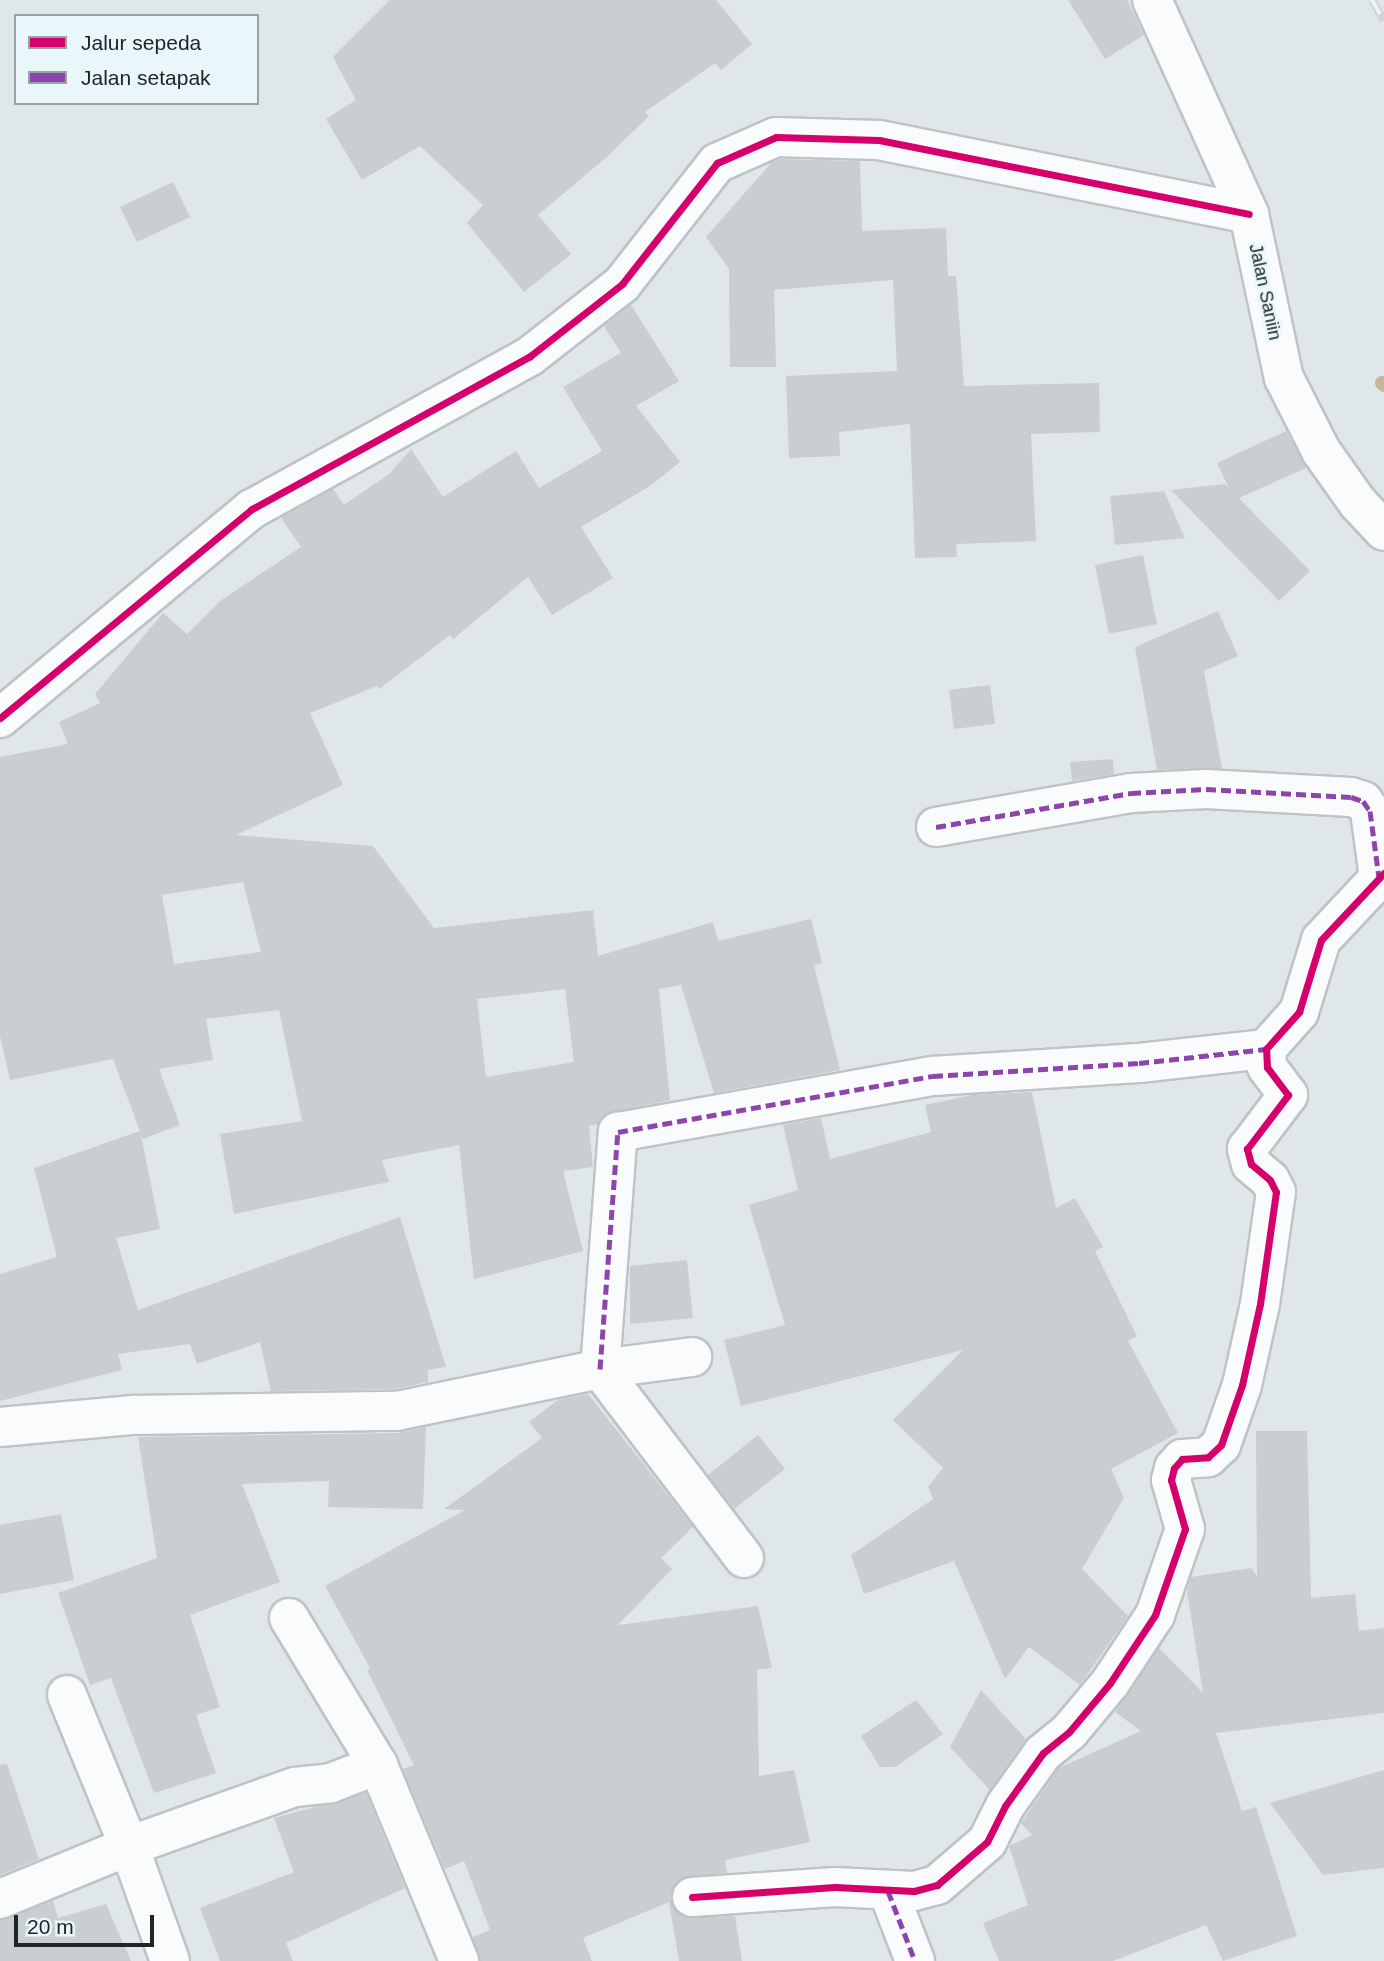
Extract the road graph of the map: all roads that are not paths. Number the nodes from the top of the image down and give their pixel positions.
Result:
1 (1152, 0) edge
2 (1249, 214) junction
3 (1384, 531) edge
4 (0, 718) edge
5 (936, 827) dead end
6 (1381, 875) edge
7 (1266, 1049) junction
8 (692, 1357) dead end
9 (600, 1369) junction
10 (0, 1427) edge
11 (744, 1558) dead end
12 (289, 1618) dead end
13 (67, 1695) dead end
14 (378, 1765) junction
15 (130, 1846) junction
16 (888, 1891) junction
17 (692, 1897) dead end
18 (0, 1899) edge
19 (170, 1961) edge
20 (459, 1961) edge
21 (915, 1961) edge

1 - 2 street, Jalan Saniin
2 - 3 street, Jalan Saniin
2 - 4 street
5 - 6 street
6 - 7 street
7 - 9 street
7 - 16 street
8 - 9 street
9 - 10 street
9 - 11 street
12 - 14 street
13 - 15 street
14 - 15 street
14 - 20 street
15 - 18 street
15 - 19 street
16 - 17 street
16 - 21 street

